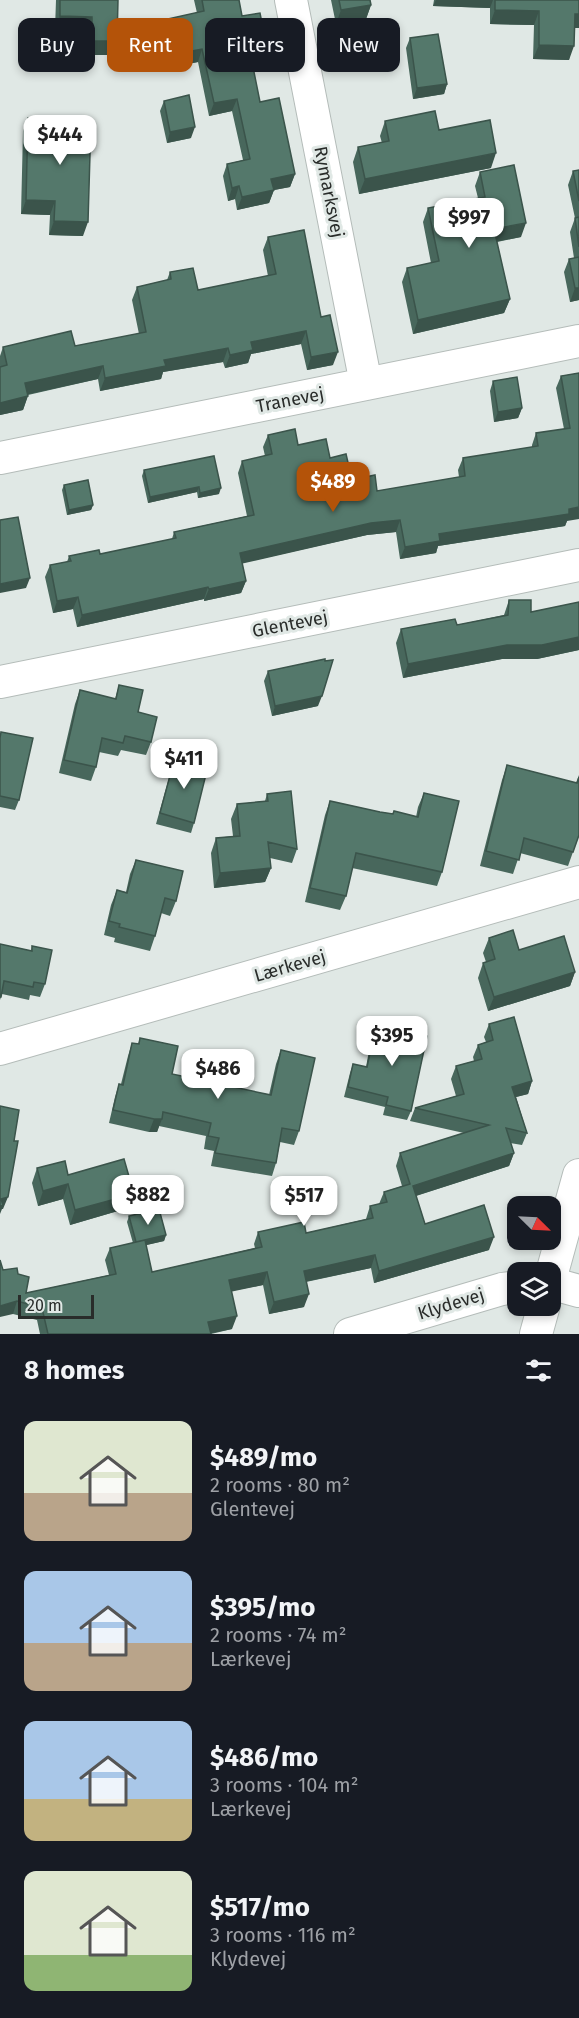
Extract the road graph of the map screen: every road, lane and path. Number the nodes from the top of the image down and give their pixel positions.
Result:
1 (291, 0) edge
2 (579, 341) edge
3 (366, 384) junction
4 (0, 458) edge
5 (579, 566) edge
6 (0, 682) edge
7 (579, 882) edge
8 (0, 1049) edge
9 (579, 1175) edge
10 (555, 1262) edge
11 (561, 1285) edge
12 (507, 1288) edge
13 (579, 1291) edge
14 (541, 1316) edge
15 (350, 1334) edge
16 (536, 1334) edge

1 - 3 street, Rymarksvej
2 - 3 street, Tranevej
3 - 4 street, Tranevej
5 - 6 street, Glentevej
7 - 8 street, Lærkevej
9 - 10 street
11 - 13 street
12 - 15 street, Klydevej
14 - 16 street

